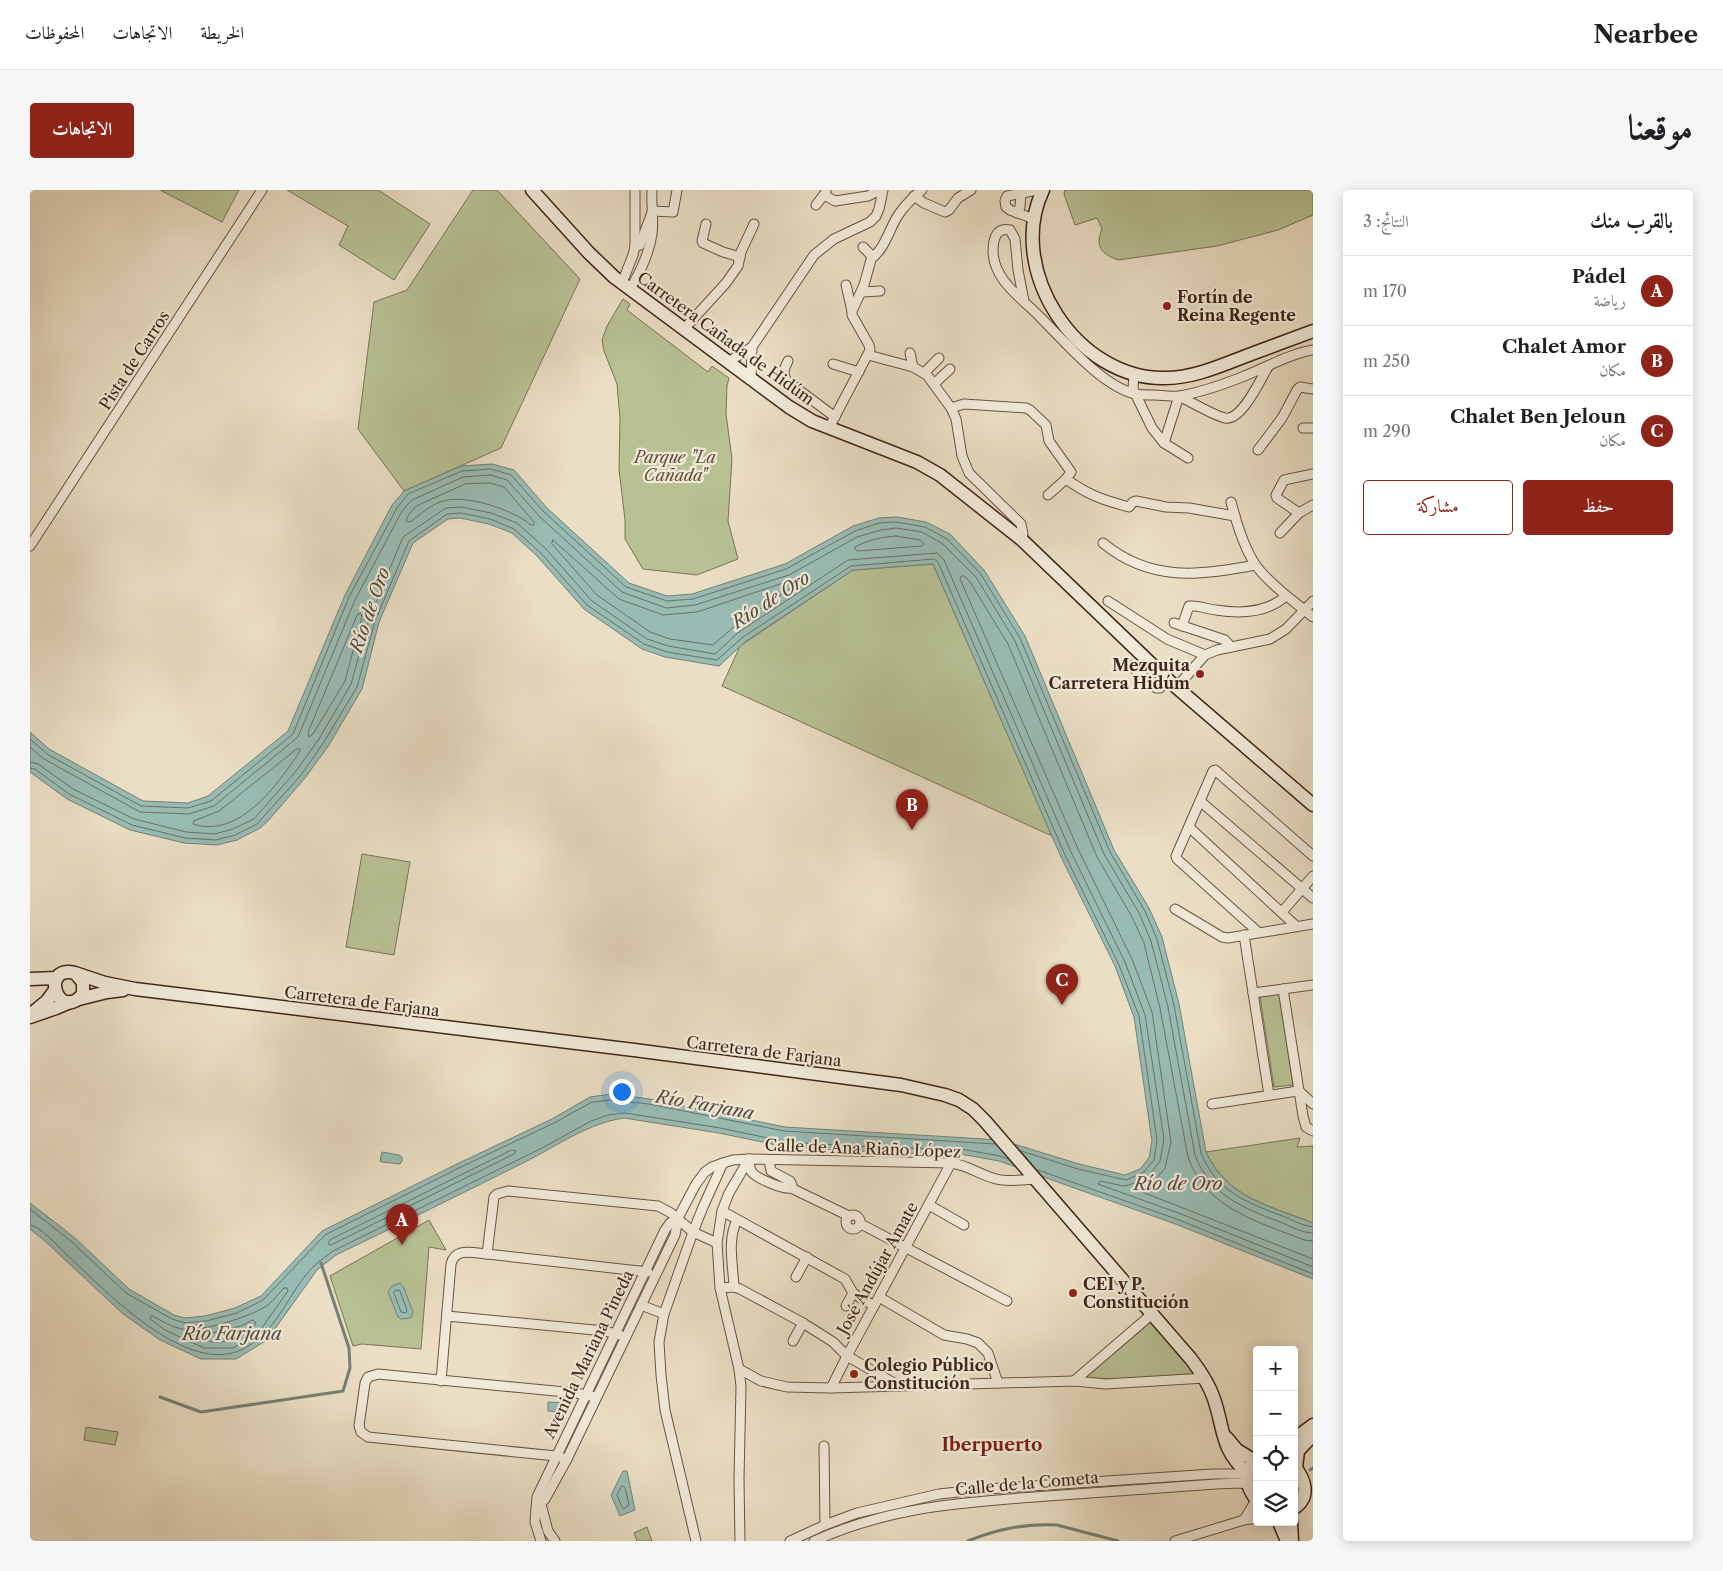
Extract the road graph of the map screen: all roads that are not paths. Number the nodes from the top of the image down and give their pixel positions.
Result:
1 (262, 190) edge
2 (532, 190) edge
3 (635, 190) edge
4 (652, 190) edge
5 (677, 190) edge
6 (881, 190) edge
7 (922, 190) edge
8 (971, 190) edge
9 (1038, 190) edge
10 (1043, 190) edge
11 (1021, 193) junction
12 (914, 196) junction
13 (816, 205) dead end
14 (652, 212) junction
15 (1017, 213) junction
16 (1034, 219) junction
17 (706, 224) dead end
18 (754, 224) dead end
19 (634, 246) junction
20 (863, 247) dead end
21 (740, 257) junction
22 (872, 258) junction
23 (846, 285) dead end
24 (626, 286) junction
25 (880, 291) dead end
26 (862, 292) junction
27 (1024, 302) junction
28 (1054, 310) junction
29 (852, 311) junction
30 (1041, 318) junction
31 (684, 329) junction
32 (1313, 331) edge
33 (752, 347) junction
34 (1313, 350) edge
35 (910, 353) dead end
36 (868, 355) junction
37 (940, 358) dead end
38 (788, 361) dead end
39 (728, 362) junction
40 (833, 364) dead end
41 (1268, 366) junction
42 (913, 367) junction
43 (950, 369) dead end
44 (859, 372) junction
45 (924, 373) junction
46 (1134, 374) junction
47 (751, 378) junction
48 (934, 384) junction
49 (1313, 389) edge
50 (1135, 394) junction
51 (1179, 396) junction
52 (951, 408) junction
53 (832, 423) junction
54 (1164, 443) junction
55 (1258, 450) dead end
56 (1188, 458) dead end
57 (1313, 474) edge
58 (1066, 479) junction
59 (1048, 495) dead end
60 (1231, 502) dead end
61 (1313, 506) edge
62 (1299, 513) junction
63 (1235, 516) junction
64 (1280, 533) dead end
65 (1021, 539) junction
66 (1103, 543) dead end
67 (30, 546) edge
68 (1255, 565) junction
69 (1286, 596) junction
70 (1313, 600) edge
71 (1108, 601) dead end
72 (1304, 610) junction
73 (1313, 616) edge
74 (1231, 647) junction
75 (1205, 655) junction
76 (1130, 665) dead end
77 (1172, 684) junction
78 (1200, 801) junction
79 (1313, 805) edge
80 (1189, 827) junction
81 (1313, 856) edge
82 (1313, 876) edge
83 (1302, 888) junction
84 (1313, 898) edge
85 (1175, 909) dead end
86 (1282, 912) junction
87 (1313, 924) edge
88 (1296, 926) junction
89 (1258, 932) junction
90 (1244, 935) junction
91 (75, 973) junction
92 (30, 980) edge
93 (1313, 984) edge
94 (55, 985) junction
95 (135, 989) junction
96 (1283, 989) junction
97 (1253, 993) junction
98 (74, 1000) junction
99 (30, 1016) edge
100 (1298, 1091) junction
101 (1269, 1095) junction
102 (1212, 1104) dead end
103 (1313, 1104) edge
104 (1313, 1131) edge
105 (749, 1159) junction
106 (769, 1160) junction
107 (723, 1163) junction
108 (951, 1163) junction
109 (1032, 1176) junction
110 (791, 1188) junction
111 (929, 1205) junction
112 (722, 1211) junction
113 (678, 1218) junction
114 (737, 1220) junction
115 (964, 1225) dead end
116 (693, 1232) junction
117 (717, 1243) junction
118 (906, 1248) junction
119 (487, 1254) junction
120 (807, 1257) junction
121 (645, 1272) junction
122 (656, 1274) junction
123 (796, 1277) dead end
124 (734, 1287) junction
125 (720, 1288) junction
126 (853, 1293) junction
127 (879, 1297) junction
128 (1007, 1301) dead end
129 (641, 1305) junction
130 (846, 1306) dead end
131 (874, 1306) junction
132 (664, 1314) junction
133 (1152, 1314) junction
134 (447, 1316) junction
135 (803, 1323) junction
136 (615, 1333) junction
137 (625, 1336) junction
138 (793, 1342) dead end
139 (847, 1356) junction
140 (739, 1369) junction
141 (1205, 1378) junction
142 (441, 1381) junction
143 (1074, 1381) junction
144 (998, 1383) junction
145 (899, 1386) junction
146 (831, 1388) junction
147 (586, 1394) junction
148 (596, 1397) junction
149 (1313, 1425) edge
150 (1224, 1434) junction
151 (1313, 1435) edge
152 (1298, 1436) edge
153 (824, 1446) dead end
154 (1298, 1451) edge
155 (556, 1456) junction
156 (567, 1459) junction
157 (1253, 1459) edge
158 (1253, 1466) edge
159 (1298, 1472) edge
160 (1247, 1477) junction
161 (1253, 1492) edge
162 (1298, 1504) edge
163 (1253, 1505) edge
164 (539, 1507) junction
165 (1253, 1519) edge
166 (1244, 1520) junction
167 (825, 1525) junction
168 (1281, 1526) edge
169 (1291, 1526) edge
170 (541, 1541) edge
171 (555, 1541) edge
172 (696, 1541) edge
173 (740, 1541) edge
174 (790, 1541) edge
175 (814, 1541) edge
176 (1175, 1541) edge
177 (1287, 1541) edge
178 (1292, 1541) edge

1 - 67 street, Pista de Carros
2 - 24 main road, Carretera Cañada de Hidúm
3 - 19 street
4 - 14 street
5 - 14 street
6 - 13 street
6 - 33 street
7 - 12 street
8 - 12 street
9 - 11 street
10 - 16 main road
11 - 15 street
11 - 15 street
12 - 22 street
14 - 19 street
14 - 24 street
15 - 16 street
16 - 28 main road
17 - 21 street
18 - 21 street
19 - 24 street
20 - 22 street
21 - 31 street
22 - 26 street
23 - 29 street
24 - 31 main road, Carretera Cañada de Hidúm
25 - 26 street
26 - 29 street
27 - 27 street
27 - 30 street
28 - 30 street
28 - 46 main road
29 - 36 street
30 - 50 street
31 - 39 main road, Carretera Cañada de Hidúm
32 - 46 main road
33 - 39 street
33 - 47 street
34 - 41 street
35 - 42 street
36 - 42 street
36 - 44 street
37 - 45 street
38 - 53 street
39 - 47 main road, Carretera Cañada de Hidúm
40 - 44 street
41 - 51 street
41 - 51 street
42 - 45 street
43 - 48 street
44 - 53 street
45 - 48 street
46 - 50 street
47 - 53 main road, Carretera Cañada de Hidúm
48 - 52 street
49 - 55 street
50 - 51 street
50 - 54 street
51 - 54 street
52 - 58 street
52 - 65 street
53 - 65 main road, Carretera Cañada de Hidúm
54 - 56 street
57 - 62 street
58 - 59 street
58 - 63 street
60 - 63 street
61 - 62 street
62 - 64 street
63 - 68 street
65 - 77 main road, Carretera Cañada de Hidúm
66 - 68 street
68 - 69 street
69 - 72 street
69 - 74 street
70 - 72 street
71 - 75 street
72 - 73 street
72 - 74 street
74 - 75 street
75 - 77 street
76 - 77 street
77 - 79 main road, Carretera Cañada de Hidúm
78 - 80 street
78 - 81 street
78 - 83 street
80 - 86 street
80 - 89 street
82 - 83 street
83 - 84 street
83 - 86 street
85 - 90 street
86 - 88 street
87 - 88 street
88 - 89 street
89 - 90 street
90 - 97 street
91 - 94 main road
91 - 95 main road, Carretera de Farjana
91 - 98 main road
92 - 94 main road
93 - 96 street
94 - 98 main road
94 - 99 main road, Carretera de Farjana
95 - 98 main road, Carretera de Farjana
95 - 109 main road, Carretera de Farjana
96 - 97 street
96 - 100 street
97 - 101 street
98 - 99 main road, Carretera de Farjana
100 - 101 street
100 - 103 street
100 - 104 street
101 - 102 street
105 - 106 street, Calle de Ana Riaño López
105 - 107 street, Avenida Mariana Pineda
105 - 110 street
105 - 112 street, Calle de Ana Riaño López
106 - 108 street, Calle de Ana Riaño López
106 - 110 street
107 - 113 street, Avenida Mariana Pineda
107 - 116 street
108 - 109 street, Calle de Ana Riaño López
108 - 111 street, José Andújar Amate
109 - 133 main road, Carretera de Farjana
110 - 118 street
111 - 115 street
111 - 118 street, José Andújar Amate
112 - 114 street
112 - 117 street, Calle de Ana Riaño López
113 - 116 street
113 - 119 street
113 - 121 street, Avenida Mariana Pineda
113 - 122 street, Avenida Mariana Pineda
114 - 120 street
114 - 124 street
116 - 117 street
116 - 132 street
117 - 125 street, Calle de Ana Riaño López
118 - 127 street, José Andújar Amate
118 - 128 street
119 - 121 street
119 - 134 street
120 - 123 street
120 - 126 street
121 - 122 street
121 - 136 street, Avenida Mariana Pineda
122 - 129 street, Avenida Mariana Pineda
124 - 125 street
124 - 135 street
125 - 140 street, Calle de Ana Riaño López
126 - 130 street
126 - 131 street
127 - 131 street, José Andújar Amate
127 - 144 street
129 - 132 street
129 - 137 street, Avenida Mariana Pineda
131 - 139 street, José Andújar Amate
132 - 172 street
133 - 141 main road, Carretera de Farjana
133 - 143 street
134 - 136 street
134 - 142 street
135 - 138 street
135 - 139 street
136 - 137 street
136 - 147 street, Avenida Mariana Pineda
137 - 148 street, Avenida Mariana Pineda
139 - 145 street
139 - 146 street, José Andújar Amate
140 - 146 street
140 - 173 street, Calle de Ana Riaño López
141 - 143 street
141 - 150 main road, Carretera de Farjana
142 - 147 street
142 - 155 street
143 - 144 street
144 - 145 street
145 - 146 street
147 - 148 street
147 - 155 street, Avenida Mariana Pineda
148 - 156 street, Avenida Mariana Pineda
149 - 152 main road
150 - 157 main road, Carretera de Farjana
150 - 160 main road, Carretera de Farjana
151 - 154 main road
153 - 167 street
155 - 156 street
155 - 164 street, Avenida Mariana Pineda
156 - 164 street, Avenida Mariana Pineda
158 - 160 main road
159 - 162 main road
160 - 161 main road, Carretera de Farjana
160 - 167 street, Calle de la Cometa
160 - 175 street, Calle de la Cometa
163 - 166 street
164 - 170 street, Avenida Mariana Pineda
164 - 171 street
165 - 166 street
166 - 176 street
167 - 174 street, Calle de la Cometa
168 - 177 main road
169 - 178 main road

